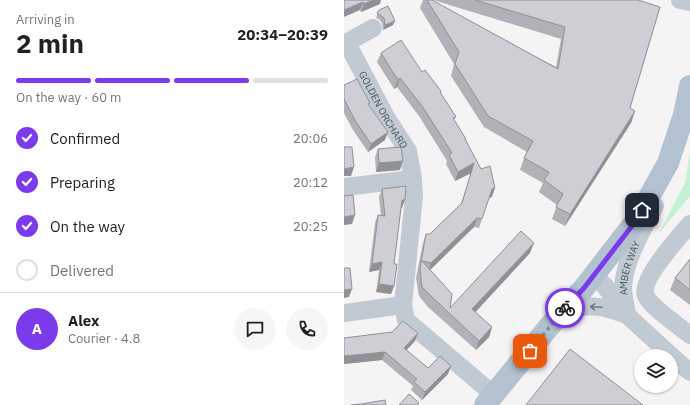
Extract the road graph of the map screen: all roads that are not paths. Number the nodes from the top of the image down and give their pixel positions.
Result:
1 (680, 0) edge
2 (690, 2) edge
3 (373, 28) dead end
4 (346, 43) edge
5 (690, 86) edge
6 (677, 136) junction
7 (413, 179) junction
8 (344, 187) edge
9 (690, 224) edge
10 (594, 275) junction
11 (403, 305) junction
12 (564, 309) junction
13 (344, 313) edge
14 (627, 315) junction
15 (690, 335) edge
16 (679, 367) edge
17 (489, 400) edge

1 - 2 street
3 - 4 street, GOLDEN ORCHARD
4 - 7 street, GOLDEN ORCHARD
5 - 6 main road
6 - 10 main road
6 - 14 street, AMBER WAY
7 - 8 street
7 - 11 street, GOLDEN ORCHARD
9 - 15 street
10 - 12 main road
10 - 14 street, AMBER WAY
11 - 13 street
11 - 17 street, GOLDEN ORCHARD
14 -> 12 street, AMBER WAY
12 - 17 main road
14 - 16 street, AMBER WAY

